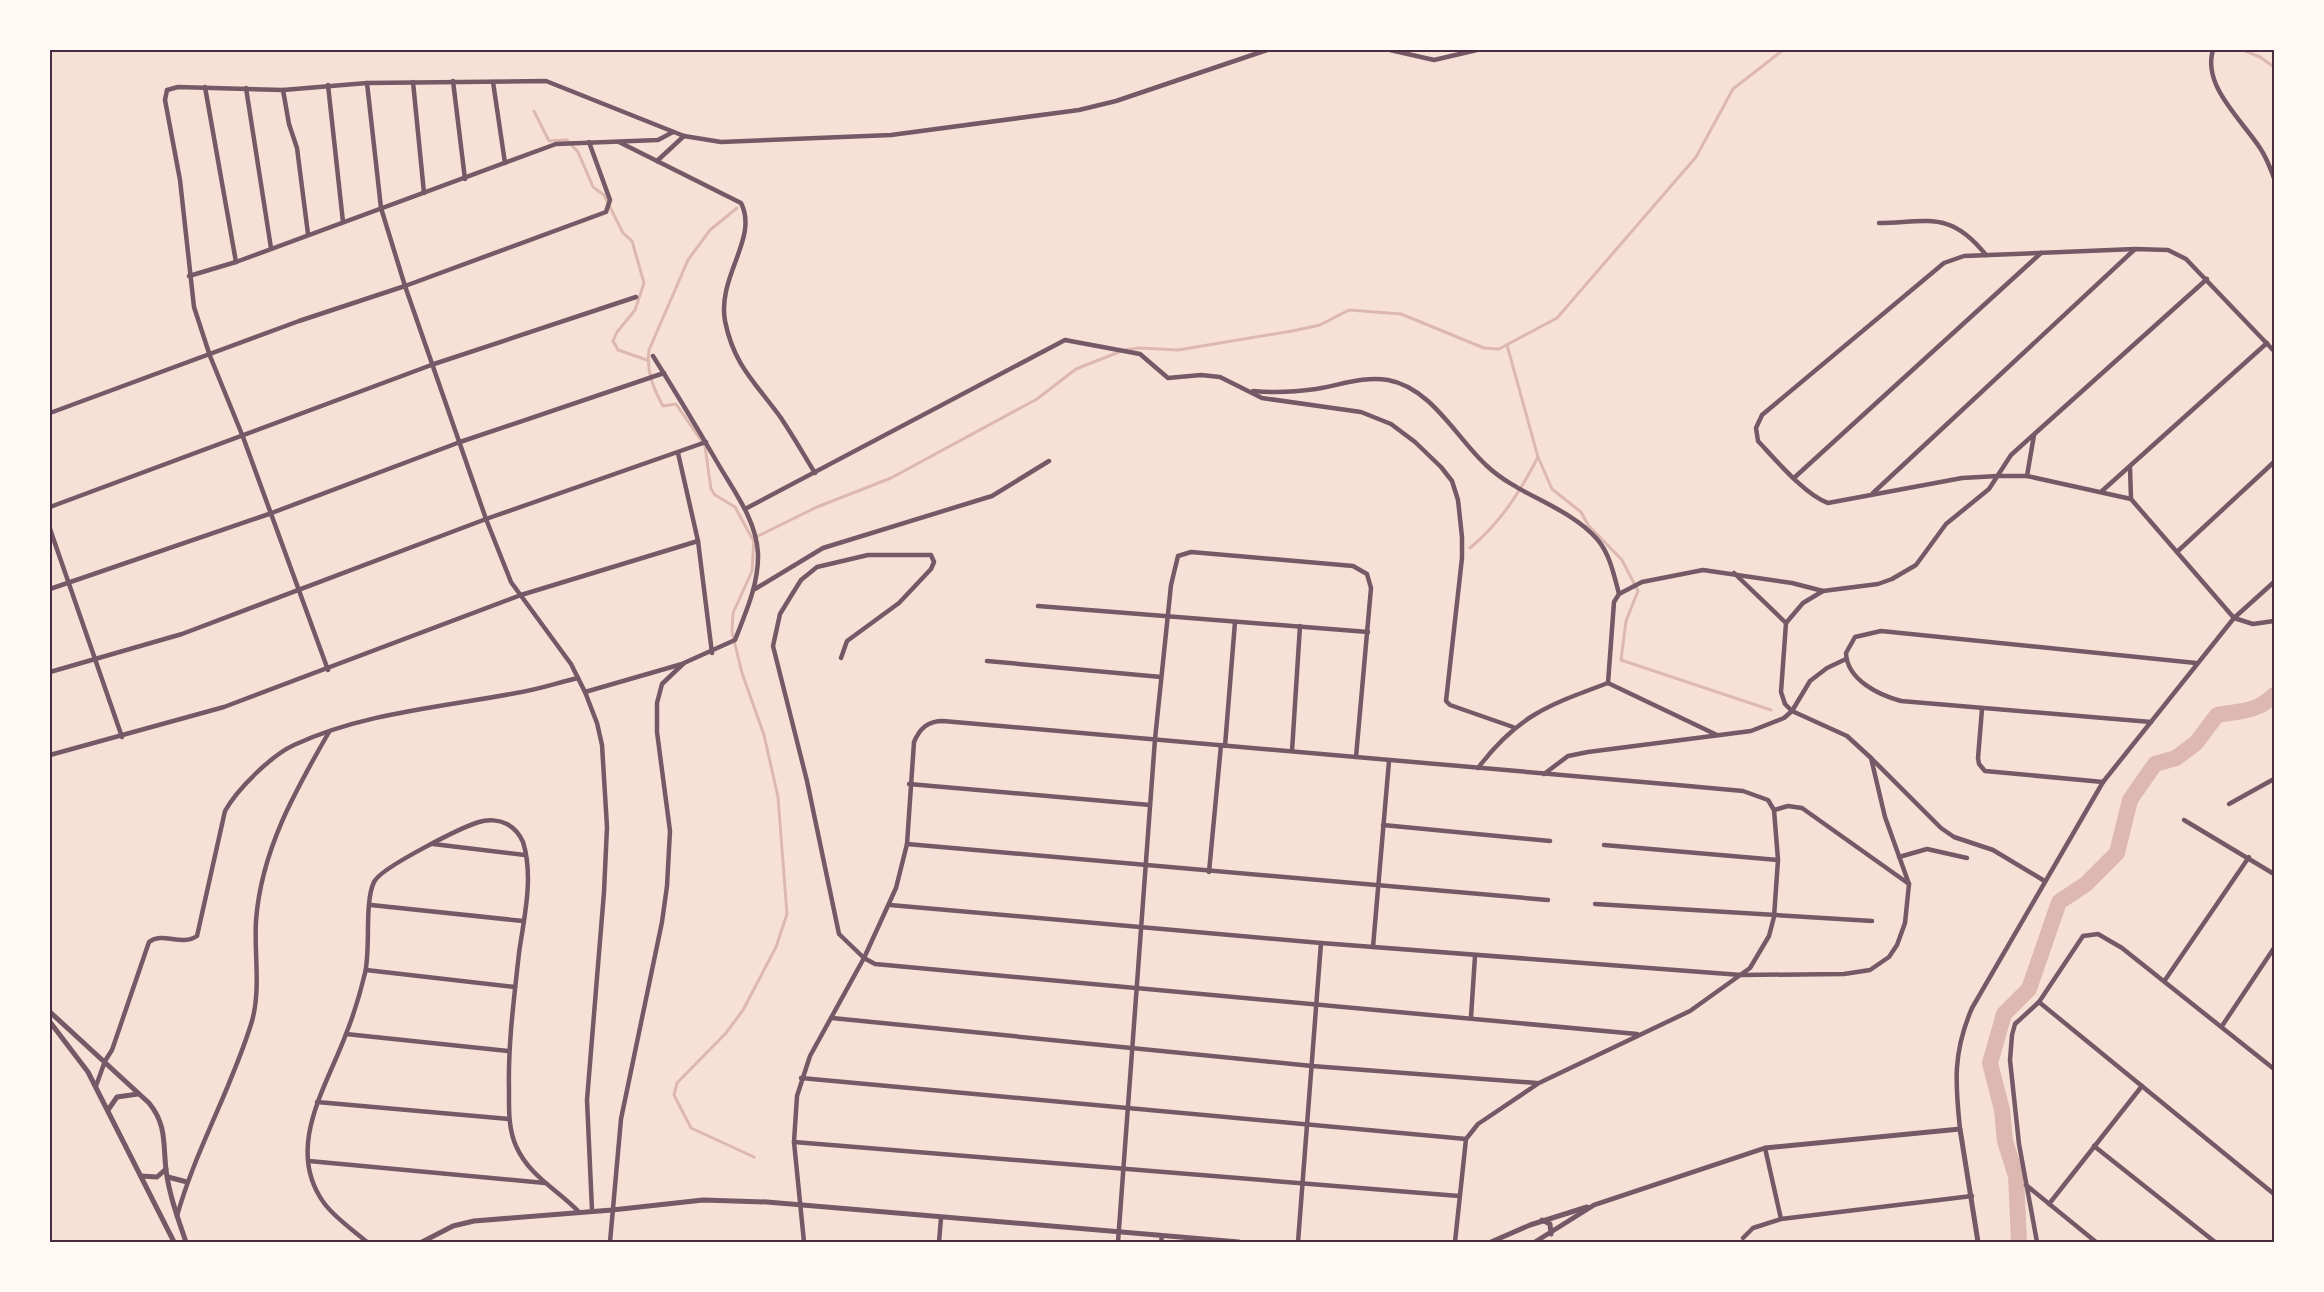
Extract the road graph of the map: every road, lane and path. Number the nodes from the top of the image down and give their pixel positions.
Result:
1 (1267, 50) edge
2 (1390, 50) edge
3 (1477, 50) edge
4 (2213, 50) edge
5 (453, 81) junction
6 (413, 82) junction
7 (493, 82) junction
8 (367, 83) junction
9 (328, 85) junction
10 (205, 87) junction
11 (246, 88) junction
12 (284, 90) junction
13 (673, 132) junction
14 (684, 136) junction
15 (590, 141) junction
16 (618, 141) junction
17 (657, 161) junction
18 (505, 163) junction
19 (2274, 178) edge
20 (465, 179) junction
21 (424, 193) junction
22 (381, 208) junction
23 (343, 222) junction
24 (1879, 223) dead end
25 (308, 234) junction
26 (271, 248) junction
27 (2135, 249) junction
28 (2042, 252) junction
29 (1986, 255) junction
30 (236, 262) junction
31 (189, 276) junction
32 (2207, 279) junction
33 (405, 286) junction
34 (636, 297) dead end
35 (2267, 343) junction
36 (2274, 351) edge
37 (210, 356) junction
38 (653, 356) dead end
39 (434, 364) junction
40 (664, 373) junction
41 (1250, 391) junction
42 (50, 413) edge
43 (2034, 435) junction
44 (243, 437) junction
45 (460, 442) junction
46 (706, 442) junction
47 (678, 453) junction
48 (1049, 461) dead end
49 (2274, 462) edge
50 (2130, 468) junction
51 (815, 473) junction
52 (1998, 476) junction
53 (2027, 476) junction
54 (1795, 477) junction
55 (2102, 491) junction
56 (1870, 495) junction
57 (2130, 499) junction
58 (50, 507) edge
59 (745, 509) junction
60 (269, 514) junction
61 (486, 519) junction
62 (50, 529) edge
63 (698, 541) junction
64 (2178, 551) junction
65 (1733, 573) junction
66 (69, 582) junction
67 (2274, 582) edge
68 (50, 589) edge
69 (755, 589) junction
70 (299, 590) junction
71 (1823, 591) junction
72 (1619, 594) junction
73 (520, 595) junction
74 (1038, 606) dead end
75 (1167, 617) junction
76 (2234, 618) junction
77 (2274, 621) edge
78 (1235, 622) junction
79 (1786, 623) junction
80 (1300, 626) junction
81 (1368, 632) junction
82 (712, 653) junction
83 (841, 658) dead end
84 (95, 659) junction
85 (1846, 660) junction
86 (987, 661) dead end
87 (684, 663) junction
88 (2196, 663) junction
89 (328, 670) junction
90 (50, 672) edge
91 (1161, 676) junction
92 (578, 678) junction
93 (1608, 683) junction
94 (585, 692) junction
95 (1983, 709) junction
96 (1792, 711) junction
97 (2151, 722) junction
98 (1513, 727) junction
99 (330, 731) junction
100 (1717, 735) junction
101 (122, 737) junction
102 (1155, 739) junction
103 (1223, 745) junction
104 (1292, 751) junction
105 (50, 755) edge
106 (1356, 757) junction
107 (1871, 758) junction
108 (1389, 761) junction
109 (1478, 768) junction
110 (1544, 774) junction
111 (2274, 779) edge
112 (2103, 782) junction
113 (909, 784) junction
114 (2229, 804) dead end
115 (1150, 805) junction
116 (1774, 810) junction
117 (2184, 820) dead end
118 (1383, 825) junction
119 (1550, 841) dead end
120 (433, 844) junction
121 (907, 844) junction
122 (1604, 844) dead end
123 (525, 855) junction
124 (1899, 857) junction
125 (2249, 857) junction
126 (1967, 858) dead end
127 (1778, 860) junction
128 (1146, 865) junction
129 (1209, 872) junction
130 (2274, 874) edge
131 (2043, 880) junction
132 (1377, 884) junction
133 (1909, 884) junction
134 (1548, 900) dead end
135 (1595, 904) dead end
136 (371, 905) junction
137 (890, 905) junction
138 (1774, 917) junction
139 (523, 921) junction
140 (1872, 921) dead end
141 (1142, 928) junction
142 (1321, 944) junction
143 (1373, 947) junction
144 (2274, 948) edge
145 (1475, 956) junction
146 (864, 958) junction
147 (366, 970) junction
148 (1741, 975) junction
149 (2165, 980) junction
150 (515, 987) junction
151 (1137, 988) junction
152 (2039, 1002) junction
153 (1317, 1005) junction
154 (50, 1012) edge
155 (1471, 1017) junction
156 (832, 1018) junction
157 (50, 1022) edge
158 (2222, 1026) junction
159 (346, 1034) junction
160 (1638, 1034) junction
161 (1132, 1047) junction
162 (508, 1051) junction
163 (105, 1061) junction
164 (1312, 1066) junction
165 (2274, 1069) edge
166 (801, 1078) junction
167 (1539, 1083) junction
168 (96, 1086) junction
169 (2142, 1086) junction
170 (138, 1094) junction
171 (317, 1102) junction
172 (1127, 1108) junction
173 (108, 1110) junction
174 (509, 1119) junction
175 (1307, 1124) junction
176 (1960, 1129) junction
177 (1466, 1139) junction
178 (794, 1142) junction
179 (2094, 1146) junction
180 (1765, 1148) junction
181 (309, 1161) junction
182 (166, 1169) junction
183 (1123, 1170) junction
184 (141, 1176) junction
185 (168, 1177) junction
186 (187, 1182) junction
187 (545, 1183) junction
188 (1302, 1185) junction
189 (2026, 1185) junction
190 (2274, 1194) edge
191 (1459, 1196) junction
192 (1972, 1196) junction
193 (2049, 1204) junction
194 (800, 1205) junction
195 (1594, 1205) junction
196 (592, 1210) junction
197 (612, 1210) junction
198 (579, 1212) junction
199 (177, 1216) junction
200 (941, 1218) junction
201 (1781, 1219) junction
202 (1542, 1220) junction
203 (1118, 1232) junction
204 (1551, 1234) junction
205 (1743, 1238) dead end
206 (1161, 1239) edge
207 (174, 1242) edge
208 (186, 1242) edge
209 (367, 1242) edge
210 (422, 1242) edge
211 (610, 1242) edge
212 (804, 1242) edge
213 (939, 1242) edge
214 (1118, 1242) edge
215 (1239, 1242) edge
216 (1298, 1242) edge
217 (1455, 1242) edge
218 (1491, 1242) edge
219 (1534, 1242) edge
220 (1978, 1242) edge
221 (2037, 1242) edge
222 (2096, 1242) edge
223 (2215, 1242) edge

1 - 14 street
2 - 3 street
4 - 19 street
5 - 6 street
5 - 7 street
5 - 20 street
6 - 8 street
6 - 21 street
7 - 13 street
7 - 18 street
8 - 9 street
8 - 22 street
9 - 12 street
9 - 23 street
10 - 11 street
10 - 30 street
10 - 31 street
11 - 12 street
11 - 26 street
12 - 25 street
13 - 14 street
13 - 16 street
14 - 17 street
15 - 16 street
15 - 18 street
15 - 33 street
16 - 17 street
17 - 51 street
18 - 20 street
20 - 21 street
21 - 22 street
22 - 23 street
22 - 33 street
23 - 25 street
24 - 29 street
25 - 26 street
26 - 30 street
27 - 28 street
27 - 32 street
27 - 56 street
28 - 29 street
28 - 54 street
29 - 54 street
30 - 31 street
31 - 37 street
32 - 35 street
32 - 43 street
33 - 37 street
33 - 39 street
34 - 39 street
35 - 36 street
35 - 50 street
37 - 42 street
37 - 44 street
38 - 40 street
39 - 44 street
39 - 45 street
40 - 45 street
40 - 46 street
41 - 51 street
41 - 72 street
41 - 98 street
43 - 52 street
43 - 53 street
44 - 58 street
44 - 60 street
45 - 60 street
45 - 61 street
46 - 47 street
46 - 59 street
47 - 61 street
47 - 63 street
48 - 69 street
49 - 64 street
50 - 55 street
50 - 57 street
51 - 59 street
52 - 53 street
52 - 56 street
52 - 71 street
53 - 55 street
54 - 56 street
55 - 57 street
57 - 64 street
59 - 69 street
60 - 66 street
60 - 70 street
61 - 70 street
61 - 73 street
62 - 66 street
63 - 73 street
63 - 82 street
64 - 76 street
65 - 71 street
65 - 72 street
65 - 79 street
66 - 68 street
66 - 84 street
67 - 76 street
69 - 82 street
70 - 84 street
70 - 89 street
71 - 79 street
72 - 93 street
73 - 89 street
73 - 92 street
74 - 75 street
75 - 78 street
75 - 81 street
75 - 91 street
76 - 77 street
76 - 88 street
78 - 80 street
78 - 103 street
79 - 96 street
80 - 81 street
80 - 104 street
81 - 106 street
82 - 87 street
83 - 146 street
84 - 90 street
84 - 101 street
85 - 88 street
85 - 95 street
85 - 96 street
86 - 91 street
87 - 94 street
87 - 197 street
88 - 97 street
89 - 101 street
91 - 102 street
92 - 94 street
92 - 99 street
93 - 98 street
93 - 100 street
94 - 196 street
95 - 97 street
95 - 112 street
96 - 100 street
96 - 107 street
97 - 112 street
98 - 109 street
99 - 163 street
99 - 186 street
100 - 110 street
101 - 105 street
102 - 103 street
102 - 113 street
102 - 115 street
103 - 104 street
103 - 129 street
104 - 106 street
106 - 108 street
107 - 124 street
107 - 131 street
108 - 109 street
108 - 118 street
109 - 110 street
110 - 116 street
111 - 114 street
112 - 131 street
113 - 115 street
113 - 121 street
115 - 128 street
116 - 127 street
116 - 133 street
117 - 125 street
118 - 119 street
118 - 132 street
120 - 123 street
120 - 123 street
120 - 136 street
121 - 128 street
121 - 137 street
122 - 127 street
123 - 139 street
124 - 126 street
124 - 133 street
125 - 130 street
125 - 149 street
127 - 138 street
128 - 129 street
128 - 141 street
129 - 132 street
131 - 176 street
132 - 134 street
132 - 143 street
133 - 148 street
135 - 138 street
136 - 139 street
136 - 147 street
137 - 141 street
137 - 146 street
138 - 140 street
138 - 148 street
139 - 150 street
141 - 142 street
141 - 151 street
142 - 143 street
142 - 153 street
143 - 145 street
144 - 158 street
145 - 148 street
145 - 155 street
146 - 151 street
146 - 156 street
147 - 150 street
147 - 159 street
148 - 160 street
149 - 152 street
149 - 158 street
150 - 162 street
151 - 153 street
151 - 161 street
152 - 169 street
152 - 189 street
153 - 155 street
153 - 164 street
154 - 163 street
155 - 160 street
156 - 161 street
156 - 166 street
157 - 168 street
158 - 165 street
159 - 162 street
159 - 171 street
160 - 167 street
161 - 164 street
161 - 172 street
162 - 174 street
163 - 168 street
163 - 170 street
164 - 167 street
164 - 175 street
166 - 172 street
166 - 178 street
167 - 177 street
168 - 173 street
169 - 179 street
169 - 190 street
170 - 173 street
170 - 182 street
171 - 174 street
171 - 181 street
172 - 175 street
172 - 183 street
173 - 184 street
174 - 187 street
175 - 177 street
175 - 188 street
176 - 180 street
176 - 192 street
177 - 191 street
178 - 183 street
178 - 194 street
179 - 193 street
179 - 223 street
180 - 195 street
180 - 201 street
181 - 187 street
181 - 209 street
182 - 184 street
182 - 185 street
183 - 188 street
183 - 203 street
184 - 207 street
185 - 186 street
185 - 199 street
186 - 199 street
187 - 198 street
188 - 191 street
188 - 216 street
189 - 193 street
189 - 221 street
191 - 217 street
192 - 201 street
192 - 220 street
193 - 222 street
194 - 197 street
194 - 200 street
194 - 212 street
195 - 202 street
195 - 204 street
196 - 197 street
196 - 198 street
197 - 211 street
198 - 210 street
199 - 208 street
200 - 203 street
200 - 213 street
201 - 205 street
202 - 204 street
202 - 218 street
203 - 206 street
203 - 214 street
204 - 219 street
206 - 215 street

